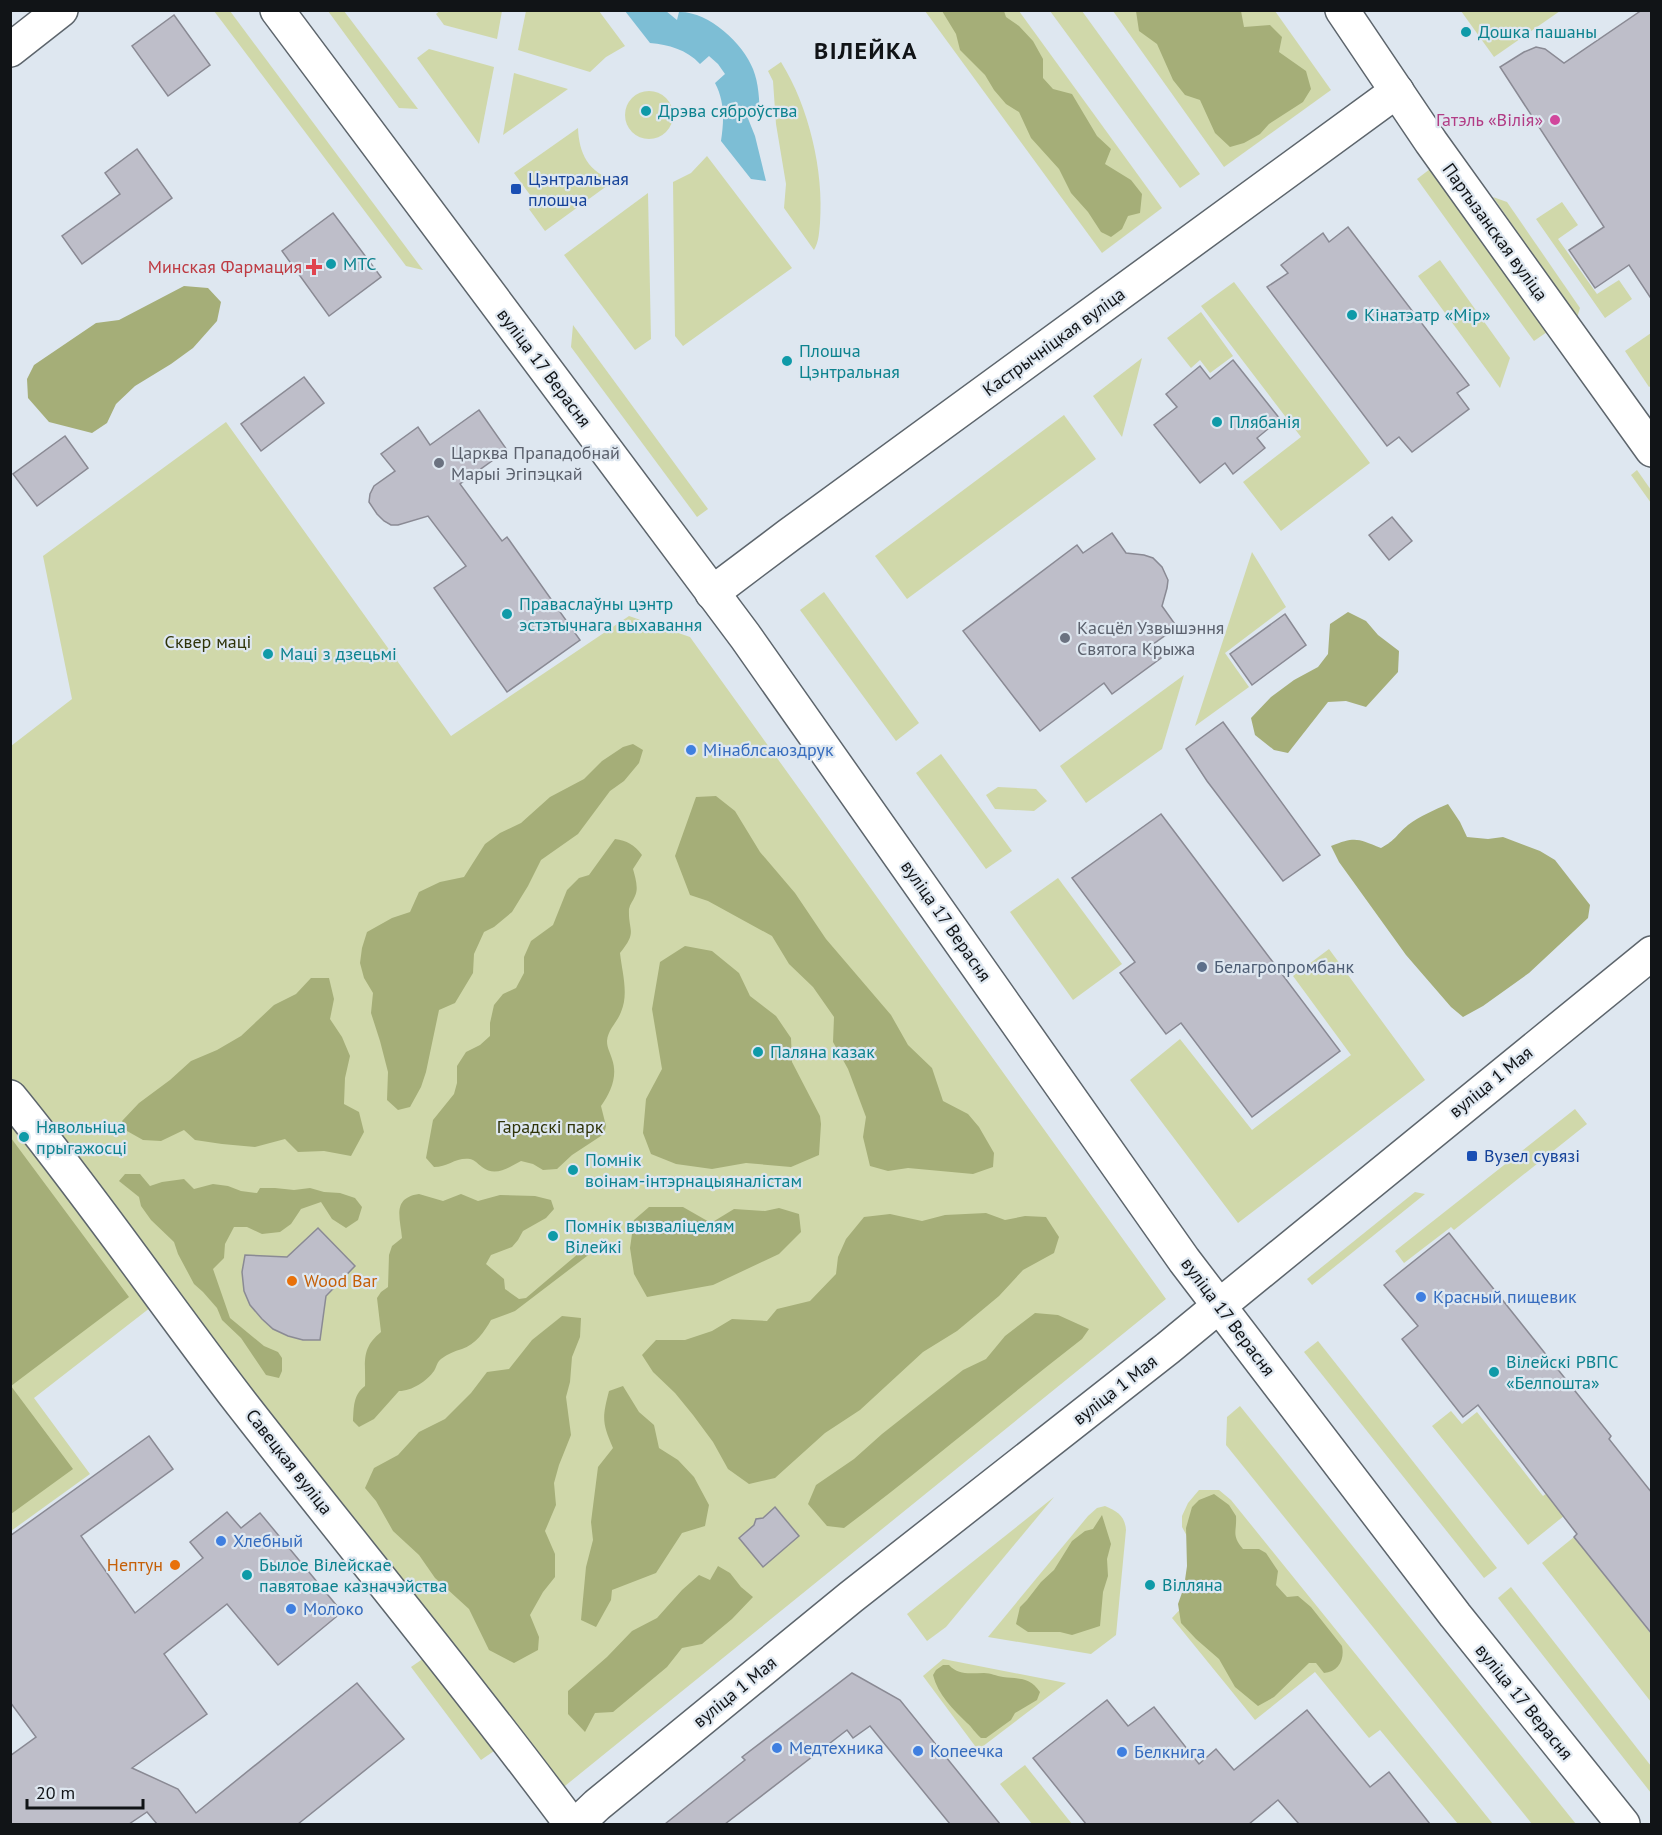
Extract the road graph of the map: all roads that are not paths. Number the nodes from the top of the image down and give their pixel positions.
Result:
1 (61, 10) edge
2 (278, 10) edge
3 (1342, 10) edge
4 (10, 50) edge
5 (1397, 91) junction
6 (1652, 450) edge
7 (712, 593) junction
8 (1652, 953) edge
9 (10, 1097) edge
10 (1219, 1306) junction
11 (571, 1824) edge
12 (576, 1824) edge
13 (1623, 1824) edge

1 - 4 street
2 - 7 street, вуліца 17 Верасня
3 - 5 street, Партызанская вуліца
5 - 6 street, Партызанская вуліца
5 - 7 street, Кастрычніцкая вуліца
7 - 10 street, вуліца 17 Верасня
8 - 10 street, вуліца 1 Мая
9 - 11 street, Савецкая вуліца
10 - 12 street, вуліца 1 Мая
10 - 13 street, вуліца 17 Верасня

